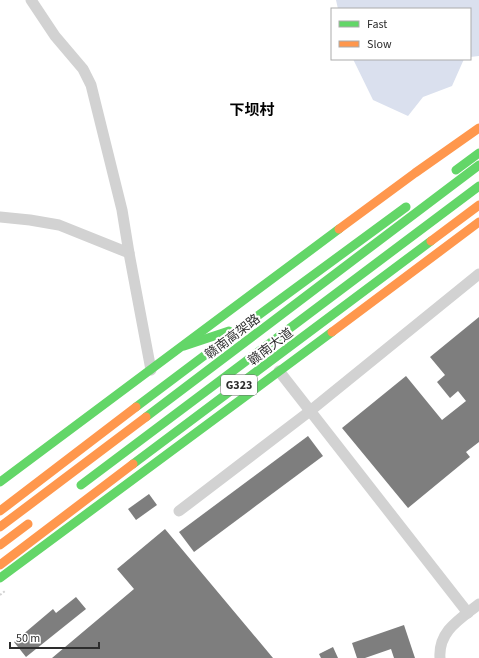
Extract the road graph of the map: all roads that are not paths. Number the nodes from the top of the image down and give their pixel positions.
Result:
1 (31, 0) edge
2 (479, 128) edge
3 (479, 153) edge
4 (479, 165) edge
5 (447, 177) dead end
6 (479, 186) edge
7 (428, 191) dead end
8 (415, 201) dead end
9 (479, 205) edge
10 (0, 217) edge
11 (479, 222) edge
12 (452, 225) junction
13 (128, 252) junction
14 (479, 274) edge
15 (241, 328) junction
16 (184, 346) junction
17 (273, 360) junction
18 (151, 370) junction
19 (279, 371) junction
20 (237, 402) junction
21 (310, 411) junction
22 (0, 482) edge
23 (76, 488) dead end
24 (0, 511) edge
25 (179, 511) dead end
26 (38, 517) dead end
27 (0, 527) edge
28 (0, 545) edge
29 (0, 565) edge
30 (0, 578) edge
31 (479, 604) edge
32 (468, 613) junction
33 (440, 658) edge

1 - 13 street
2 - 16 main road
3 - 5 main road
4 - 27 main road, 赣南高架路, bridge
6 - 23 main road, bridge
7 - 12 main road
8 - 15 main road
9 - 12 main road, 赣南大道 / G323
10 - 13 street
11 - 19 main road
12 - 17 main road, 赣南大道 / G323
13 - 18 street
14 - 21 street
15 - 16 main road
15 - 24 main road
16 - 18 main road
17 - 20 main road
17 - 29 main road, 赣南大道 / G323
18 - 22 main road
19 - 20 main road
19 - 21 street
20 - 30 main road
21 - 25 street
21 - 32 street
26 - 28 main road, bridge
31 - 32 street
32 - 33 street

